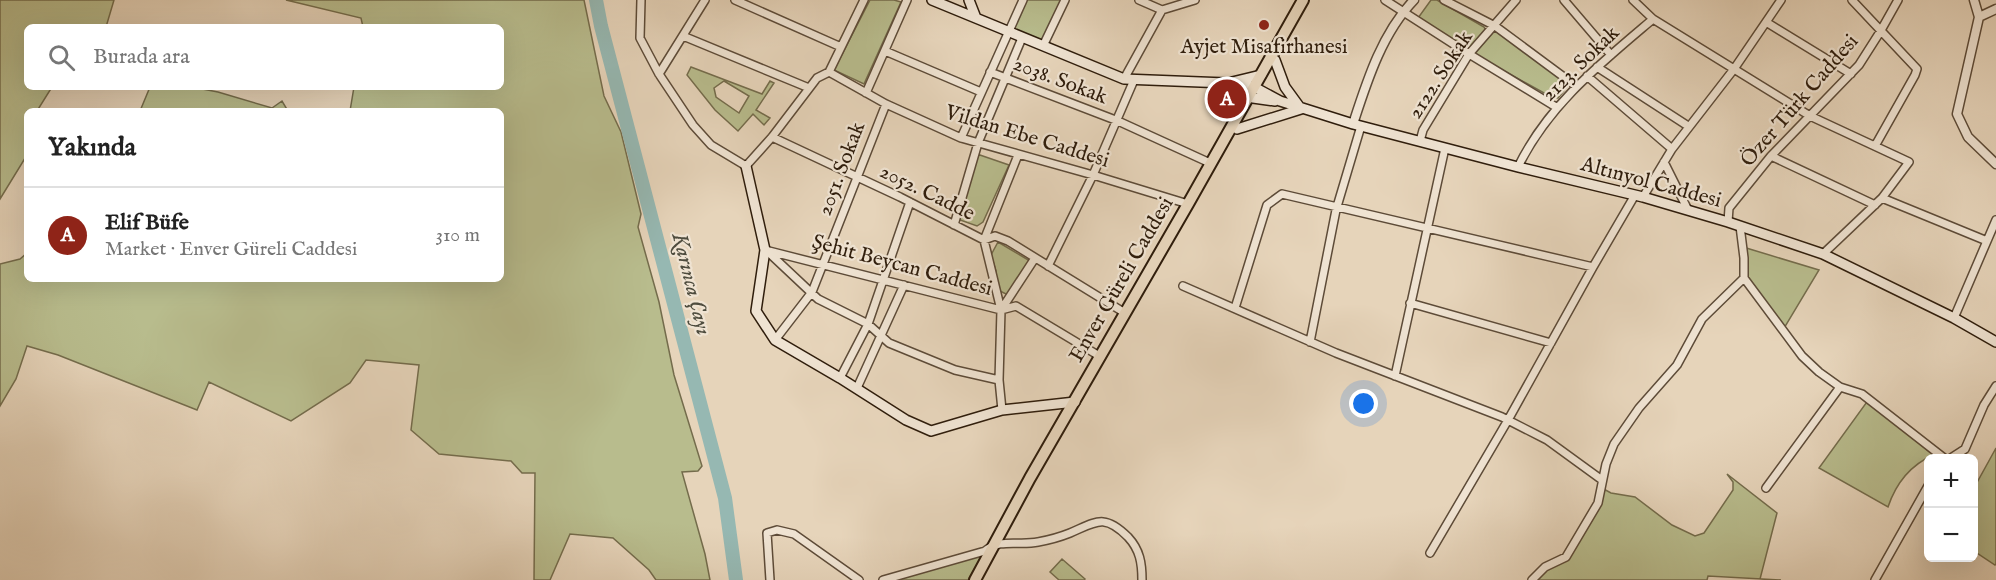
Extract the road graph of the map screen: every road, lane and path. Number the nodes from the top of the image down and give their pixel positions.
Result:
1 (641, 0) edge
2 (705, 0) edge
3 (735, 0) edge
4 (864, 0) edge
5 (907, 0) edge
6 (932, 0) edge
7 (969, 0) edge
8 (1023, 0) edge
9 (1065, 0) edge
10 (1138, 0) edge
11 (1195, 0) edge
12 (1303, 0) edge
13 (1310, 0) edge
14 (1385, 0) edge
15 (1414, 0) edge
16 (1444, 0) edge
17 (1516, 0) edge
18 (1564, 0) edge
19 (1633, 0) edge
20 (1781, 0) edge
21 (1852, 0) edge
22 (1898, 0) edge
23 (1974, 0) edge
24 (1996, 9) edge
25 (1162, 10) junction
26 (1403, 12) junction
27 (1979, 17) junction
28 (976, 18) junction
29 (1653, 19) junction
30 (1766, 22) junction
31 (1496, 26) junction
32 (1008, 32) junction
33 (1880, 32) junction
34 (683, 36) junction
35 (1022, 38) junction
36 (1043, 46) junction
37 (841, 47) junction
38 (885, 51) junction
39 (1469, 54) junction
40 (1611, 55) junction
41 (1275, 60) junction
42 (1597, 67) junction
43 (1734, 69) junction
44 (829, 72) junction
45 (990, 72) junction
46 (659, 74) junction
47 (1851, 74) junction
48 (1261, 75) junction
49 (1587, 76) junction
50 (1005, 78) junction
51 (1129, 80) junction
52 (1224, 85) junction
53 (1576, 86) junction
54 (809, 88) junction
55 (981, 92) junction
56 (866, 93) junction
57 (1254, 93) junction
58 (886, 104) junction
59 (1556, 107) junction
60 (1301, 108) junction
61 (1810, 116) junction
62 (1237, 117) junction
63 (1118, 121) junction
64 (1357, 125) junction
65 (1688, 126) junction
66 (1237, 129) junction
67 (772, 137) junction
68 (961, 138) junction
69 (1420, 141) junction
70 (978, 143) junction
71 (1875, 146) junction
72 (1444, 148) junction
73 (1672, 149) junction
74 (1018, 155) junction
75 (1771, 156) junction
76 (1664, 162) junction
77 (1210, 163) junction
78 (1996, 164) edge
79 (747, 166) junction
80 (1518, 167) junction
81 (1094, 175) junction
82 (856, 176) junction
83 (1639, 196) junction
84 (1882, 198) junction
85 (910, 202) junction
86 (1188, 204) junction
87 (1875, 205) junction
88 (1337, 206) junction
89 (1688, 210) junction
90 (1996, 220) edge
91 (1728, 222) junction
92 (954, 225) junction
93 (1740, 226) junction
94 (1426, 227) junction
95 (1991, 237) edge
96 (984, 240) junction
97 (765, 250) junction
98 (1823, 254) junction
99 (1035, 258) junction
100 (823, 264) junction
101 (1048, 266) junction
102 (1593, 267) junction
103 (1744, 278) junction
104 (884, 280) junction
105 (904, 285) junction
106 (1183, 286) dead end
107 (812, 292) junction
108 (1410, 303) junction
109 (1235, 308) junction
110 (1001, 310) junction
111 (1125, 313) junction
112 (1954, 318) junction
113 (868, 324) junction
114 (881, 336) junction
115 (775, 340) junction
116 (1310, 342) junction
117 (1996, 342) edge
118 (1551, 343) junction
119 (1101, 357) junction
120 (1395, 376) junction
121 (840, 378) junction
122 (999, 380) junction
123 (1996, 386) edge
124 (1840, 387) junction
125 (857, 388) junction
126 (1075, 402) junction
127 (1002, 410) junction
128 (1508, 420) junction
129 (1938, 454) edge
130 (1958, 454) edge
131 (1602, 480) junction
132 (1766, 488) dead end
133 (1924, 495) edge
134 (997, 543) junction
135 (1430, 553) dead end
136 (770, 580) edge
137 (859, 580) edge
138 (884, 580) edge
139 (975, 580) edge
140 (983, 580) edge
141 (1142, 580) edge
142 (1532, 580) edge
143 (1875, 580) edge

1 - 46 street
2 - 34 street
3 - 37 street
4 - 37 street
5 - 38 street
6 - 28 main road
7 - 28 main road
8 - 32 street
9 - 36 street
10 - 25 street
11 - 25 street
12 - 48 main road, Enver Güreli Caddesi
13 - 41 main road, Enver Güreli Caddesi
14 - 26 street
15 - 26 street
16 - 31 street
17 - 31 street, 2122. Sokak
18 - 40 street
19 - 29 street
20 - 30 street
21 - 33 street
22 - 33 street, Özer Türk Caddesi
23 - 27 street
24 - 27 street
25 - 51 street
26 - 39 street
26 - 64 street
27 - 78 street
28 - 32 main road
29 - 40 street, 2123. Sokak
29 - 43 street
30 - 43 street
30 - 47 street
31 - 39 street, 2122. Sokak
31 - 53 street
32 - 35 main road
32 - 45 street
33 - 47 street, Özer Türk Caddesi
33 - 71 street
34 - 46 street
34 - 54 street
35 - 36 main road
35 - 50 street
36 - 51 main road
37 - 44 street
38 - 55 street
38 - 56 street
39 - 59 street
39 - 69 street, 2122. Sokak
40 - 42 street, 2123. Sokak
41 - 57 main road, Enver Güreli Caddesi
41 - 60 main road
42 - 49 street, 2123. Sokak
42 - 65 street
43 - 61 street
43 - 65 street
44 - 54 street
44 - 56 street, Vildan Ebe Caddesi
45 - 50 street, 2038. Sokak
45 - 55 street
46 - 79 street
47 - 61 street, Özer Türk Caddesi
48 - 52 main road
48 - 57 main road, Enver Güreli Caddesi
49 - 53 street, 2123. Sokak
49 - 73 street
50 - 63 street, 2038. Sokak
50 - 70 street
51 - 52 main road, Altınyol Caddesi
51 - 63 street
52 - 57 main road, Altınyol Caddesi
52 - 62 main road
53 - 59 street, 2123. Sokak
54 - 67 street
55 - 68 street
56 - 58 street, Vildan Ebe Caddesi
57 - 60 main road, Altınyol Caddesi
57 - 62 main road, Enver Güreli Caddesi
57 - 66 main road, Enver Güreli Caddesi
58 - 68 street, Vildan Ebe Caddesi
58 - 82 street, 2051. Sokak
59 - 80 street, 2123. Sokak
60 - 64 main road, Altınyol Caddesi
60 - 66 main road
61 - 71 street
61 - 75 street, Özer Türk Caddesi
62 - 77 main road, Enver Güreli Caddesi
63 - 77 street, 2038. Sokak
63 - 81 street
64 - 69 main road, Altınyol Caddesi
64 - 88 street
65 - 73 street
66 - 134 main road, Enver Güreli Caddesi
67 - 79 street
67 - 82 street, 2052. Cadde
68 - 70 street, Vildan Ebe Caddesi
69 - 72 main road, Altınyol Caddesi
70 - 74 street, Vildan Ebe Caddesi
70 - 92 street
71 - 84 street
72 - 80 main road, Altınyol Caddesi
72 - 94 street
73 - 76 street
74 - 81 street, Vildan Ebe Caddesi
74 - 96 street
75 - 87 street
75 - 91 street, Özer Türk Caddesi
76 - 83 street
76 - 89 street
77 - 86 main road, Enver Güreli Caddesi
79 - 97 main road
80 - 83 main road, Altınyol Caddesi
81 - 86 street, Vildan Ebe Caddesi
81 - 101 street
82 - 85 street, 2052. Cadde
82 - 100 street, 2051. Sokak
83 - 89 main road, Altınyol Caddesi
83 - 102 street
84 - 87 street
84 - 95 street
85 - 92 street, 2052. Cadde
85 - 104 street
86 - 111 main road, Enver Güreli Caddesi
87 - 98 street
88 - 94 street
88 - 109 street
88 - 116 street
89 - 91 main road, Altınyol Caddesi
90 - 95 street
91 - 93 main road, Altınyol Caddesi
92 - 96 street, 2052. Cadde
93 - 98 main road, Altınyol Caddesi
93 - 103 street
94 - 102 street
94 - 108 street
95 - 112 street
96 - 99 street, 2052. Cadde
96 - 110 street
97 - 100 street, Şehit Beycan Caddesi
97 - 107 street
97 - 115 main road
98 - 112 main road, Altınyol Caddesi
99 - 101 street, 2052. Cadde
99 - 110 street
100 - 104 street, Şehit Beycan Caddesi
100 - 107 street, 2051. Sokak
101 - 111 street, 2052. Cadde
102 - 118 street
103 - 124 street
103 - 131 street
104 - 105 street, Şehit Beycan Caddesi
104 - 113 street
105 - 110 street, Şehit Beycan Caddesi
105 - 114 street
106 - 109 street
107 - 113 street
107 - 115 street, 2051. Sokak
108 - 118 street
108 - 120 street
109 - 116 street
110 - 119 street, Şehit Beycan Caddesi
110 - 122 street
111 - 119 main road, Enver Güreli Caddesi
112 - 117 main road, Altınyol Caddesi
113 - 114 street
113 - 121 street
114 - 122 street
114 - 125 street
115 - 121 main road
116 - 120 street
118 - 128 street
119 - 126 main road, Enver Güreli Caddesi
120 - 128 street
121 - 125 main road
122 - 127 street
123 - 130 street
124 - 129 street
124 - 132 street
125 - 127 main road
126 - 127 main road
126 - 134 main road, Enver Güreli Caddesi
128 - 131 street
128 - 135 street
131 - 142 street
133 - 143 street
134 - 138 street
134 - 139 main road, Enver Güreli Caddesi
134 - 140 main road, Enver Güreli Caddesi
134 - 141 street
136 - 137 street

